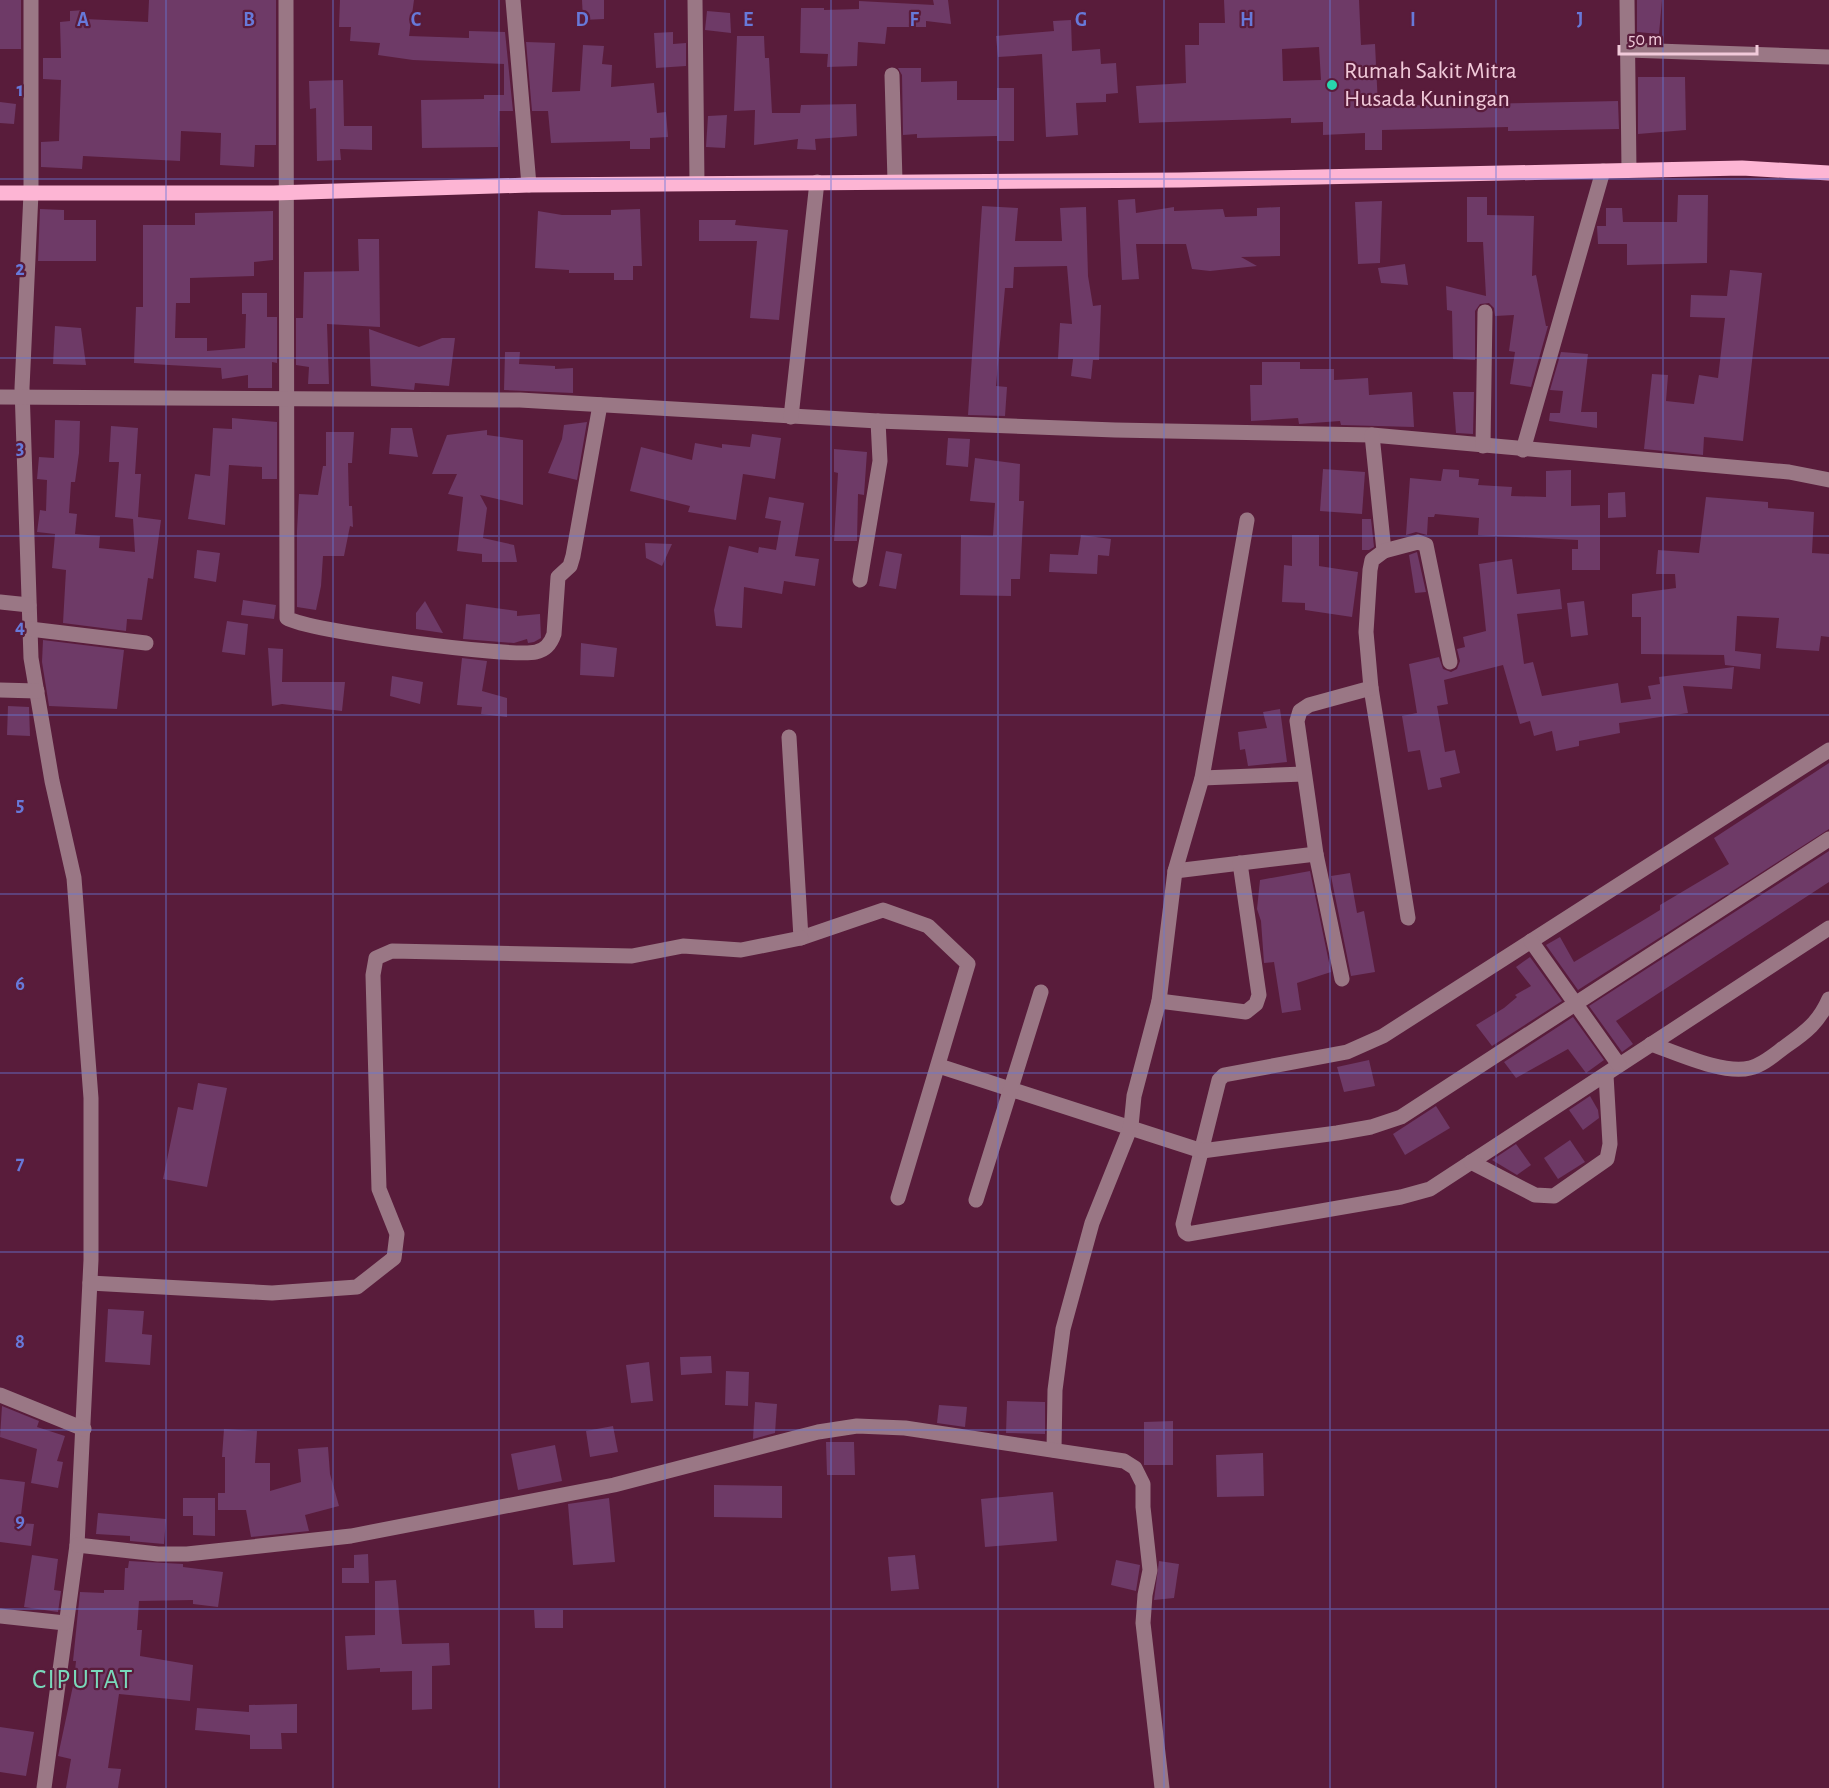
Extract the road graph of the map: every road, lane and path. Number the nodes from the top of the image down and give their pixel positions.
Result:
1 (31, 0) edge
2 (286, 0) edge
3 (513, 0) edge
4 (695, 0) edge
5 (1627, 0) edge
6 (1628, 50) junction
7 (1829, 57) edge
8 (892, 75) dead end
9 (1629, 170) junction
10 (1603, 171) junction
11 (1829, 173) edge
12 (895, 181) junction
13 (817, 182) junction
14 (697, 183) junction
15 (529, 185) junction
16 (0, 193) edge
17 (31, 193) junction
18 (286, 193) junction
19 (1485, 312) dead end
20 (0, 397) edge
21 (22, 397) junction
22 (284, 400) junction
23 (600, 405) junction
24 (790, 417) junction
25 (878, 421) junction
26 (1372, 435) junction
27 (1483, 446) junction
28 (1523, 450) junction
29 (1829, 480) edge
30 (1247, 520) dead end
31 (1384, 551) junction
32 (860, 580) dead end
33 (0, 602) edge
34 (29, 605) junction
35 (30, 628) junction
36 (146, 643) dead end
37 (1450, 662) dead end
38 (1371, 688) junction
39 (0, 690) edge
40 (36, 691) junction
41 (789, 737) dead end
42 (1829, 750) edge
43 (1304, 774) junction
44 (1202, 778) junction
45 (1829, 840) edge
46 (1316, 854) junction
47 (1240, 863) junction
48 (1175, 871) junction
49 (1408, 918) dead end
50 (1829, 928) edge
51 (801, 938) junction
52 (1531, 941) junction
53 (1342, 979) dead end
54 (1041, 992) dead end
55 (1829, 999) edge
56 (1159, 1002) junction
57 (1576, 1004) junction
58 (1651, 1044) junction
59 (1620, 1065) junction
60 (939, 1066) junction
61 (1606, 1075) junction
62 (1012, 1089) junction
63 (1131, 1126) junction
64 (1202, 1151) junction
65 (1471, 1162) junction
66 (898, 1198) dead end
67 (976, 1200) dead end
68 (90, 1283) junction
69 (0, 1395) edge
70 (84, 1429) junction
71 (1054, 1450) junction
72 (77, 1545) junction
73 (0, 1616) edge
74 (65, 1623) junction
75 (44, 1788) edge
76 (1162, 1788) edge

1 - 17 street
2 - 18 street
3 - 15 street
4 - 14 street
5 - 6 street
6 - 7 street
6 - 9 street
8 - 12 street
9 - 10 main road
9 - 11 main road
10 - 12 main road
10 - 28 street
12 - 13 main road
13 - 14 main road
13 - 24 street
14 - 15 main road
15 - 18 main road
16 - 17 main road
17 - 18 main road
17 - 21 street
18 - 22 street
19 - 27 street
20 - 21 street
21 - 22 street
21 - 34 street
22 - 23 street
22 - 23 street
23 - 24 street
24 - 25 street
25 - 26 street
25 - 32 street
26 - 27 street
26 - 31 street
27 - 28 street
28 - 29 street
30 - 44 street
31 - 37 street
31 - 38 street
33 - 34 street
34 - 35 street
35 - 36 street
35 - 40 street
38 - 43 street
38 - 49 street
39 - 40 street
40 - 68 street
41 - 51 street
42 - 52 street
43 - 44 street
43 - 46 street
44 - 48 street
45 - 57 street
46 - 47 street
46 - 53 street
47 - 48 street
47 - 56 street
48 - 56 street
50 - 58 street
51 - 60 street
51 - 68 street
52 - 57 street
52 - 64 street
54 - 62 street
55 - 58 street
56 - 63 street
57 - 59 street
57 - 64 street
58 - 59 street
59 - 61 street
60 - 62 street
60 - 66 street
61 - 65 street
61 - 65 street
62 - 63 street
62 - 67 street
63 - 64 street
63 - 71 street
64 - 65 street
68 - 70 street
69 - 70 street
70 - 72 street
71 - 72 street
71 - 76 street
72 - 74 street
73 - 74 street
74 - 75 street

